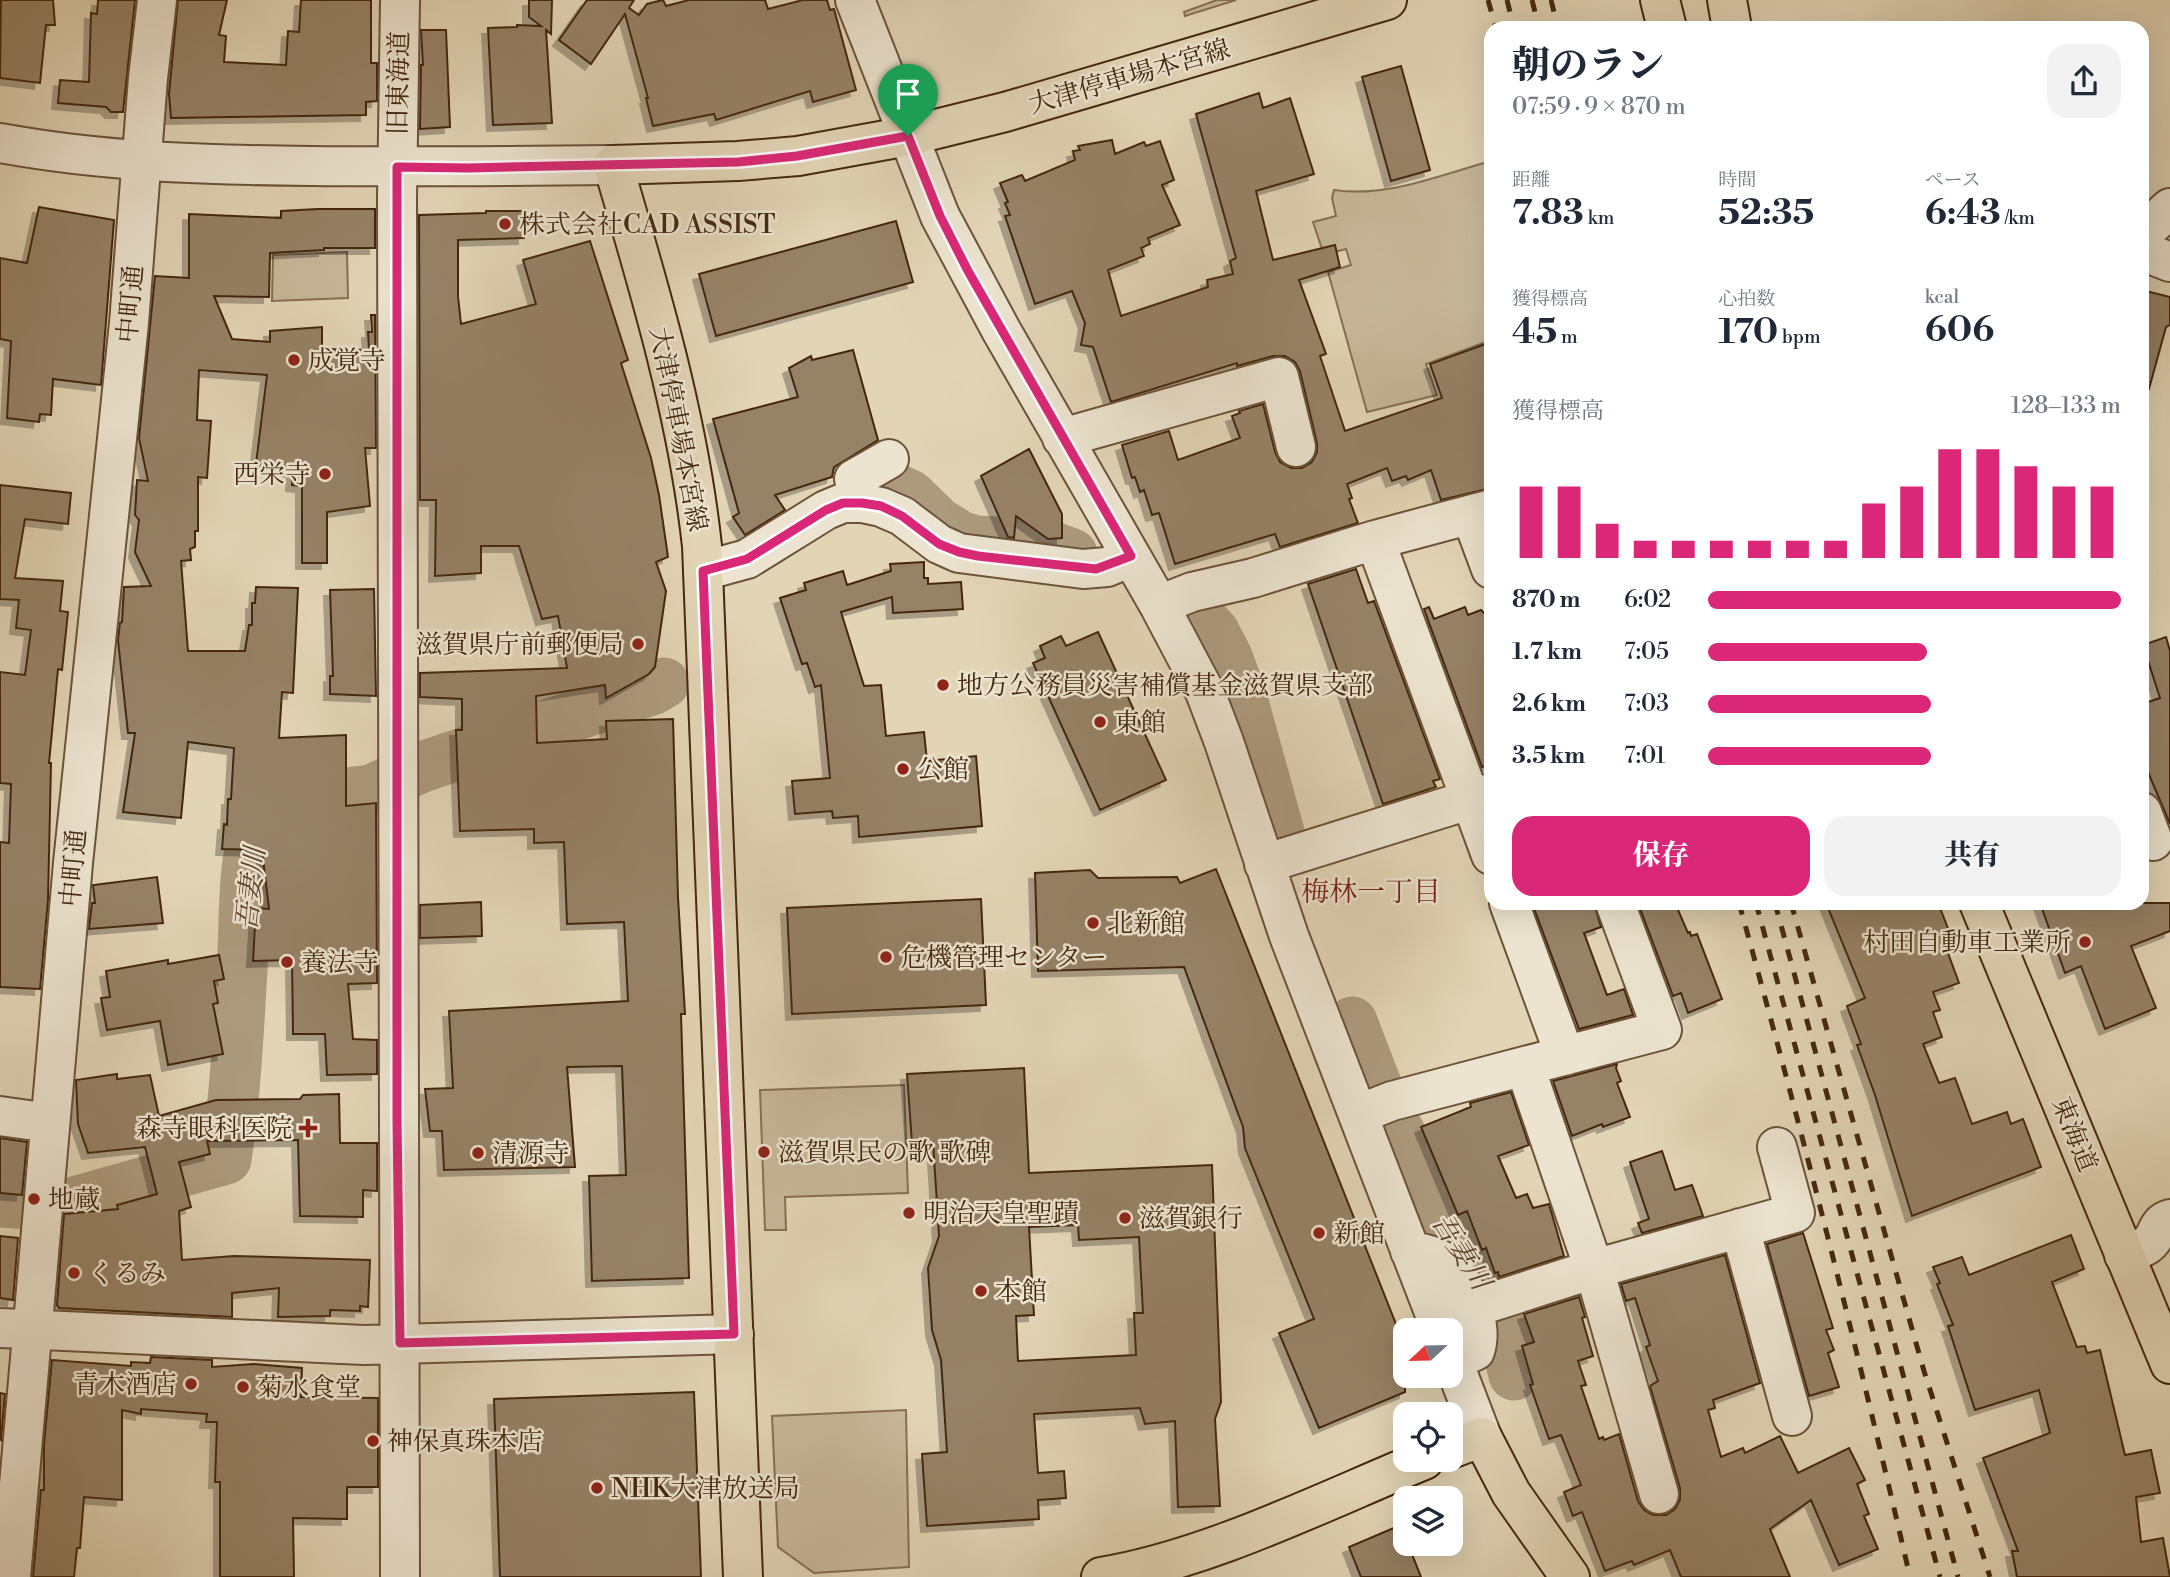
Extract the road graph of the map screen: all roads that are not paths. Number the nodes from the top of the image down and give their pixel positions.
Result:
1 (157, 0) edge
2 (400, 0) edge
3 (855, 0) edge
4 (1660, 0) edge
5 (1727, 0) edge
6 (1368, 3) edge
7 (1666, 21) edge
8 (1731, 21) edge
9 (908, 136) junction
10 (0, 143) edge
11 (142, 161) junction
12 (613, 165) junction
13 (397, 167) junction
14 (2170, 208) edge
15 (2149, 228) edge
16 (2149, 254) edge
17 (2170, 262) edge
18 (1062, 438) junction
19 (1296, 447) dead end
20 (889, 459) dead end
21 (862, 503) junction
22 (1481, 512) edge
23 (1375, 540) junction
24 (1131, 556) junction
25 (703, 571) junction
26 (1159, 605) junction
27 (1481, 796) edge
28 (1484, 814) edge
29 (1264, 864) junction
30 (1512, 910) edge
31 (1618, 910) edge
32 (1982, 910) edge
33 (1565, 1056) junction
34 (1525, 1067) junction
35 (1374, 1108) junction
36 (0, 1116) edge
37 (50, 1123) junction
38 (1777, 1147) dead end
39 (2170, 1219) edge
40 (1740, 1228) junction
41 (1410, 1251) junction
42 (2124, 1255) junction
43 (1594, 1269) junction
44 (1487, 1303) junction
45 (1436, 1318) edge
46 (16, 1329) edge
47 (734, 1334) junction
48 (400, 1343) junction
49 (1463, 1350) edge
50 (2170, 1364) edge
51 (1455, 1388) edge
52 (1792, 1416) dead end
53 (1466, 1443) edge
54 (1395, 1472) edge
55 (1659, 1494) dead end
56 (11, 1577) edge
57 (400, 1577) edge
58 (743, 1577) edge
59 (1101, 1577) edge
60 (1570, 1577) edge

1 - 11 street, 中町通
2 - 13 street, 旧東海道
3 - 9 street
4 - 7 main road
5 - 8 main road
6 - 9 main road, 大津停車場本宮線
9 - 12 main road, 大津停車場本宮線
9 - 18 street
10 - 11 street
11 - 13 street
11 - 37 street, 中町通
12 - 13 street
12 - 25 main road, 大津停車場本宮線
13 - 48 street, 旧東海道
14 - 15 street
16 - 17 street
18 - 19 street
18 - 24 street
20 - 21 street
21 - 24 street
21 - 25 street
22 - 23 street
23 - 26 street
23 - 27 street
24 - 26 street
25 - 47 main road, 大津停車場本宮線
26 - 29 street
27 - 28 street
27 - 29 street
29 - 35 street
30 - 33 street
31 - 33 street
32 - 42 main road, 東海道
33 - 34 street
34 - 35 street
34 - 43 street
35 - 41 street
36 - 37 street
37 - 46 street, 中町通
38 - 40 street
39 - 42 street
40 - 43 street
40 - 52 street
41 - 44 street
41 - 45 street
42 - 50 main road, 東海道
43 - 44 street
43 - 55 street
44 - 49 street
46 - 48 street
46 - 56 street, 中町通
47 - 48 street
47 - 58 main road, 大津停車場本宮線
48 - 57 street, 旧東海道
51 - 53 street
53 - 60 main road
54 - 59 main road

